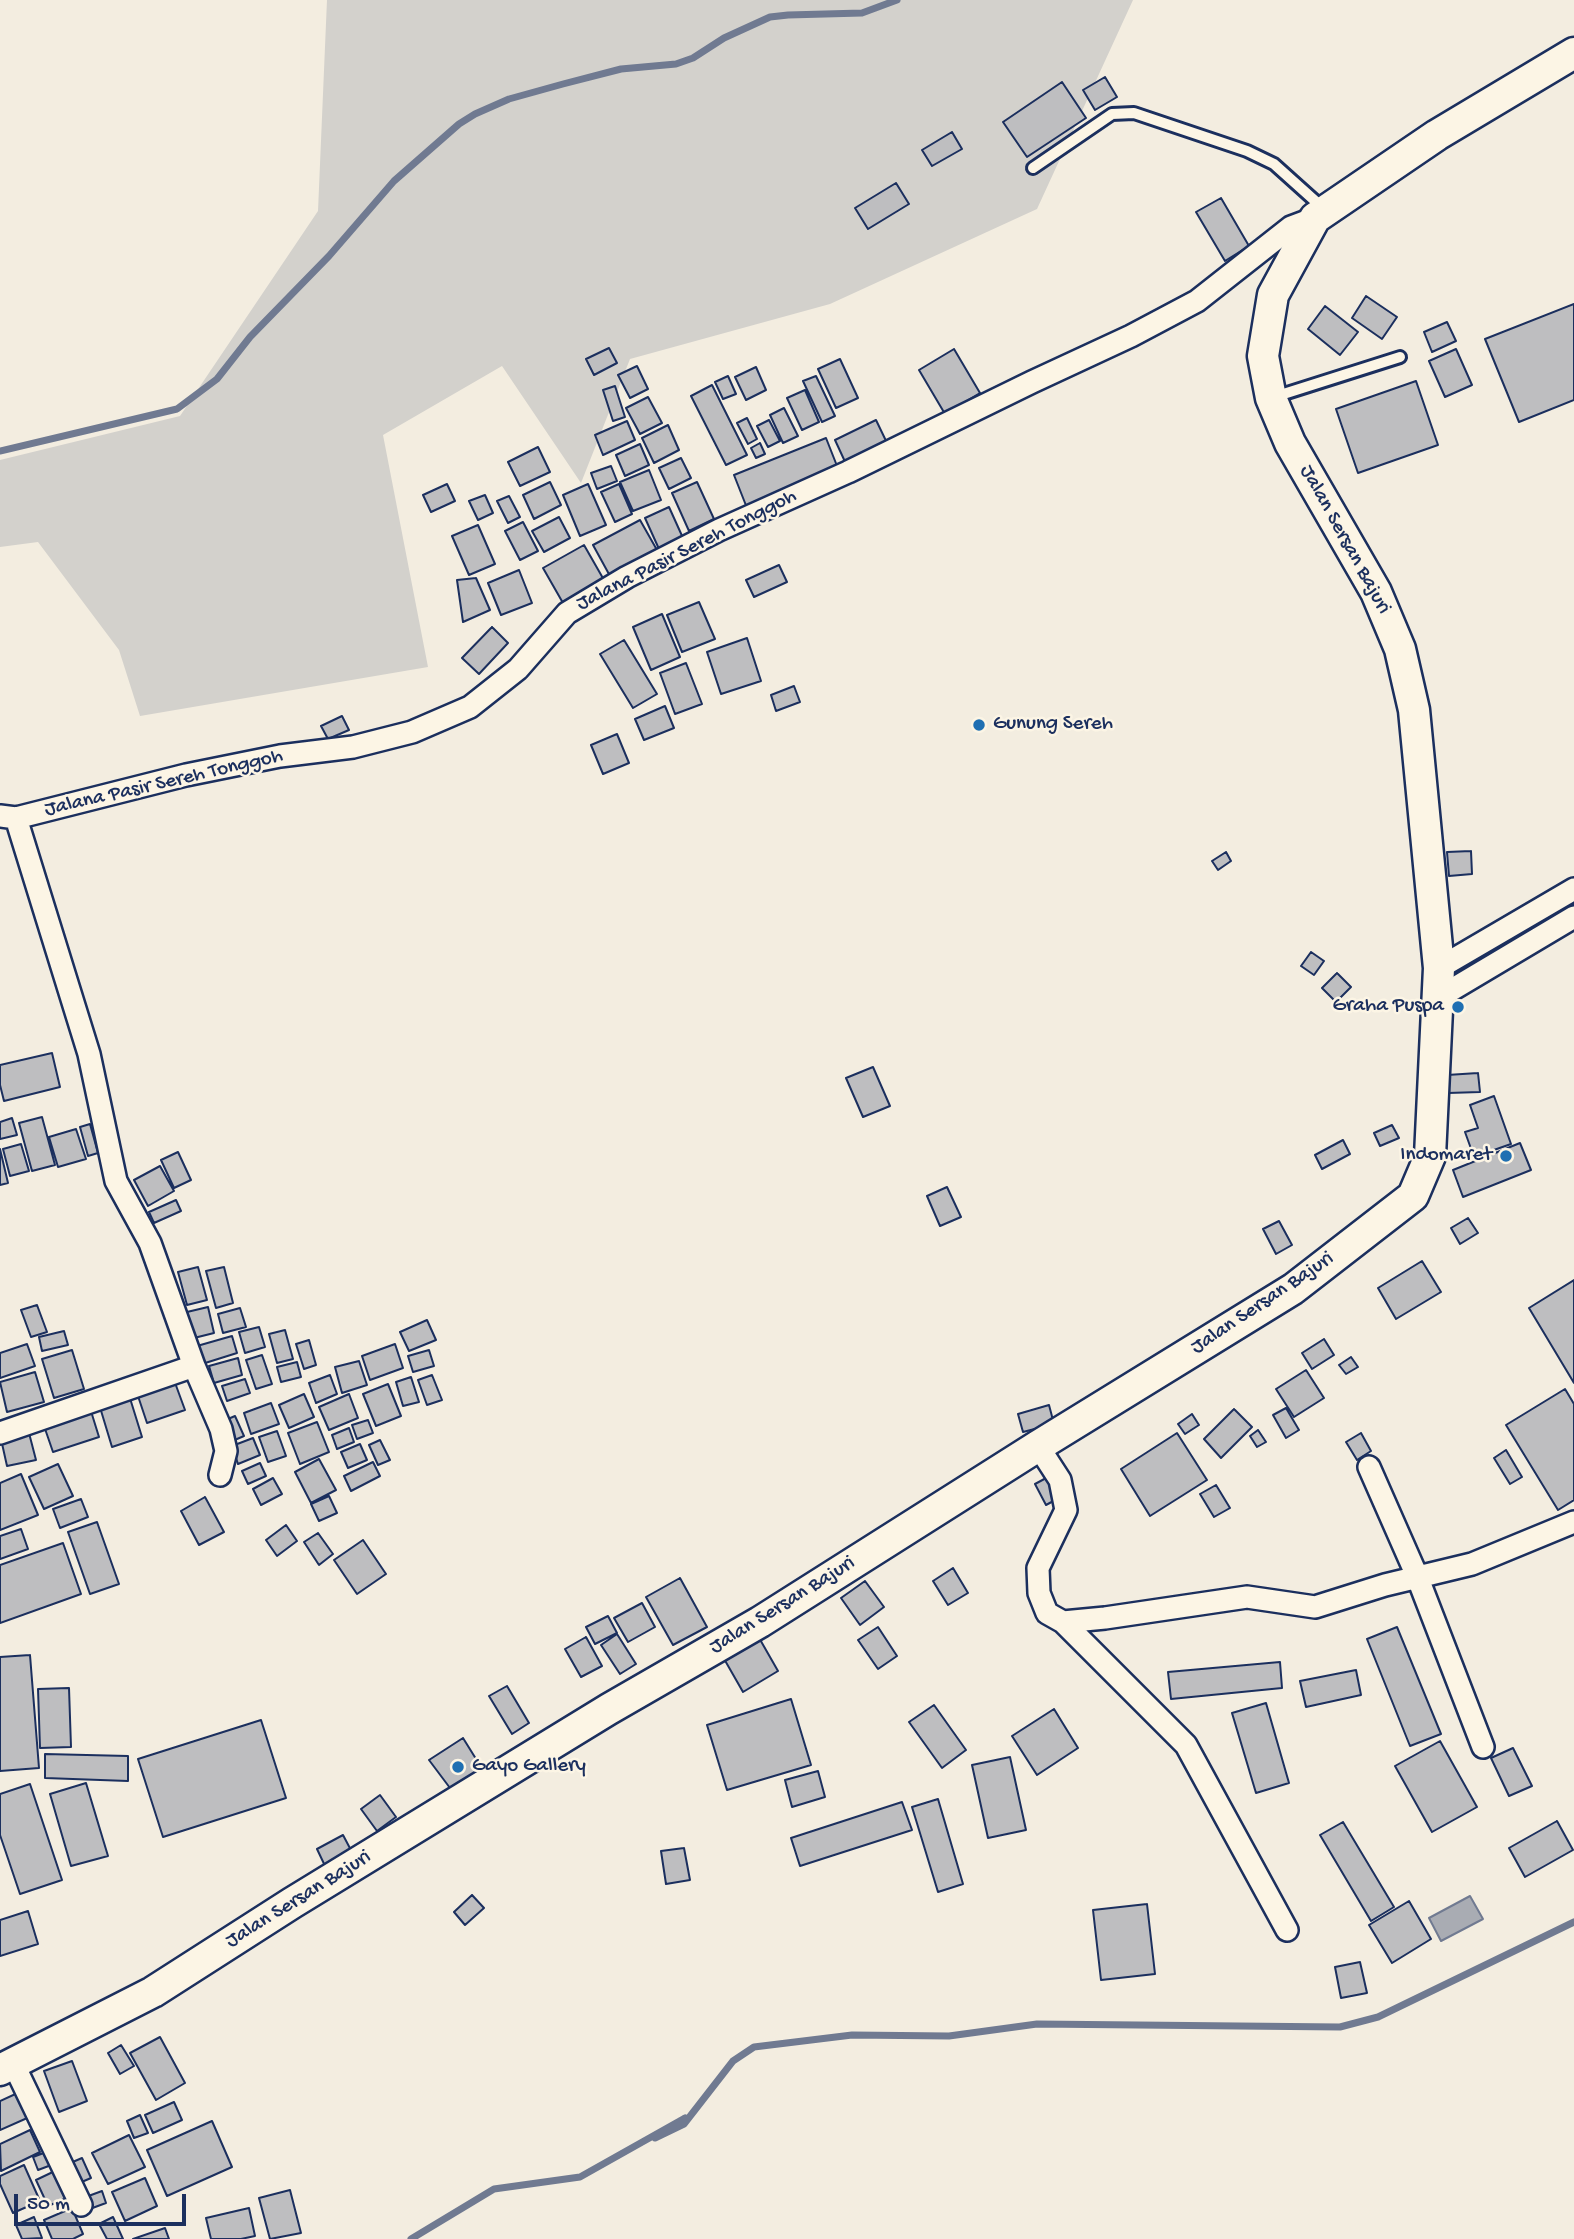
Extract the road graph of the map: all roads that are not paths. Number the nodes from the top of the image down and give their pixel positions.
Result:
1 (1574, 53) edge
2 (1033, 168) dead end
3 (1320, 214) junction
4 (1400, 357) dead end
5 (1271, 398) junction
6 (8, 817) edge
7 (1574, 889) edge
8 (1574, 917) edge
9 (1439, 968) junction
10 (1438, 998) junction
11 (194, 1366) junction
12 (0, 1433) edge
13 (1038, 1446) junction
14 (1369, 1467) dead end
15 (220, 1475) dead end
16 (1574, 1522) edge
17 (1417, 1576) junction
18 (1063, 1622) junction
19 (1483, 1747) dead end
20 (1287, 1930) dead end
21 (7, 2067) edge
22 (82, 2205) dead end

1 - 3 main road, Jalan Sersan Bajuri
2 - 3 lane
3 - 5 main road, Jalan Sersan Bajuri
3 - 6 street, Jalana Pasir Sereh Tonggoh
4 - 5 lane
5 - 9 main road, Jalan Sersan Bajuri
6 - 11 street
7 - 9 street
8 - 10 street
9 - 10 main road, Jalan Sersan Bajuri
10 - 13 main road, Jalan Sersan Bajuri
11 - 12 street
11 - 15 street
13 - 18 street
13 - 21 main road, Jalan Sersan Bajuri
14 - 17 street
16 - 17 street
17 - 18 street
17 - 19 street
18 - 20 street
21 - 22 street

